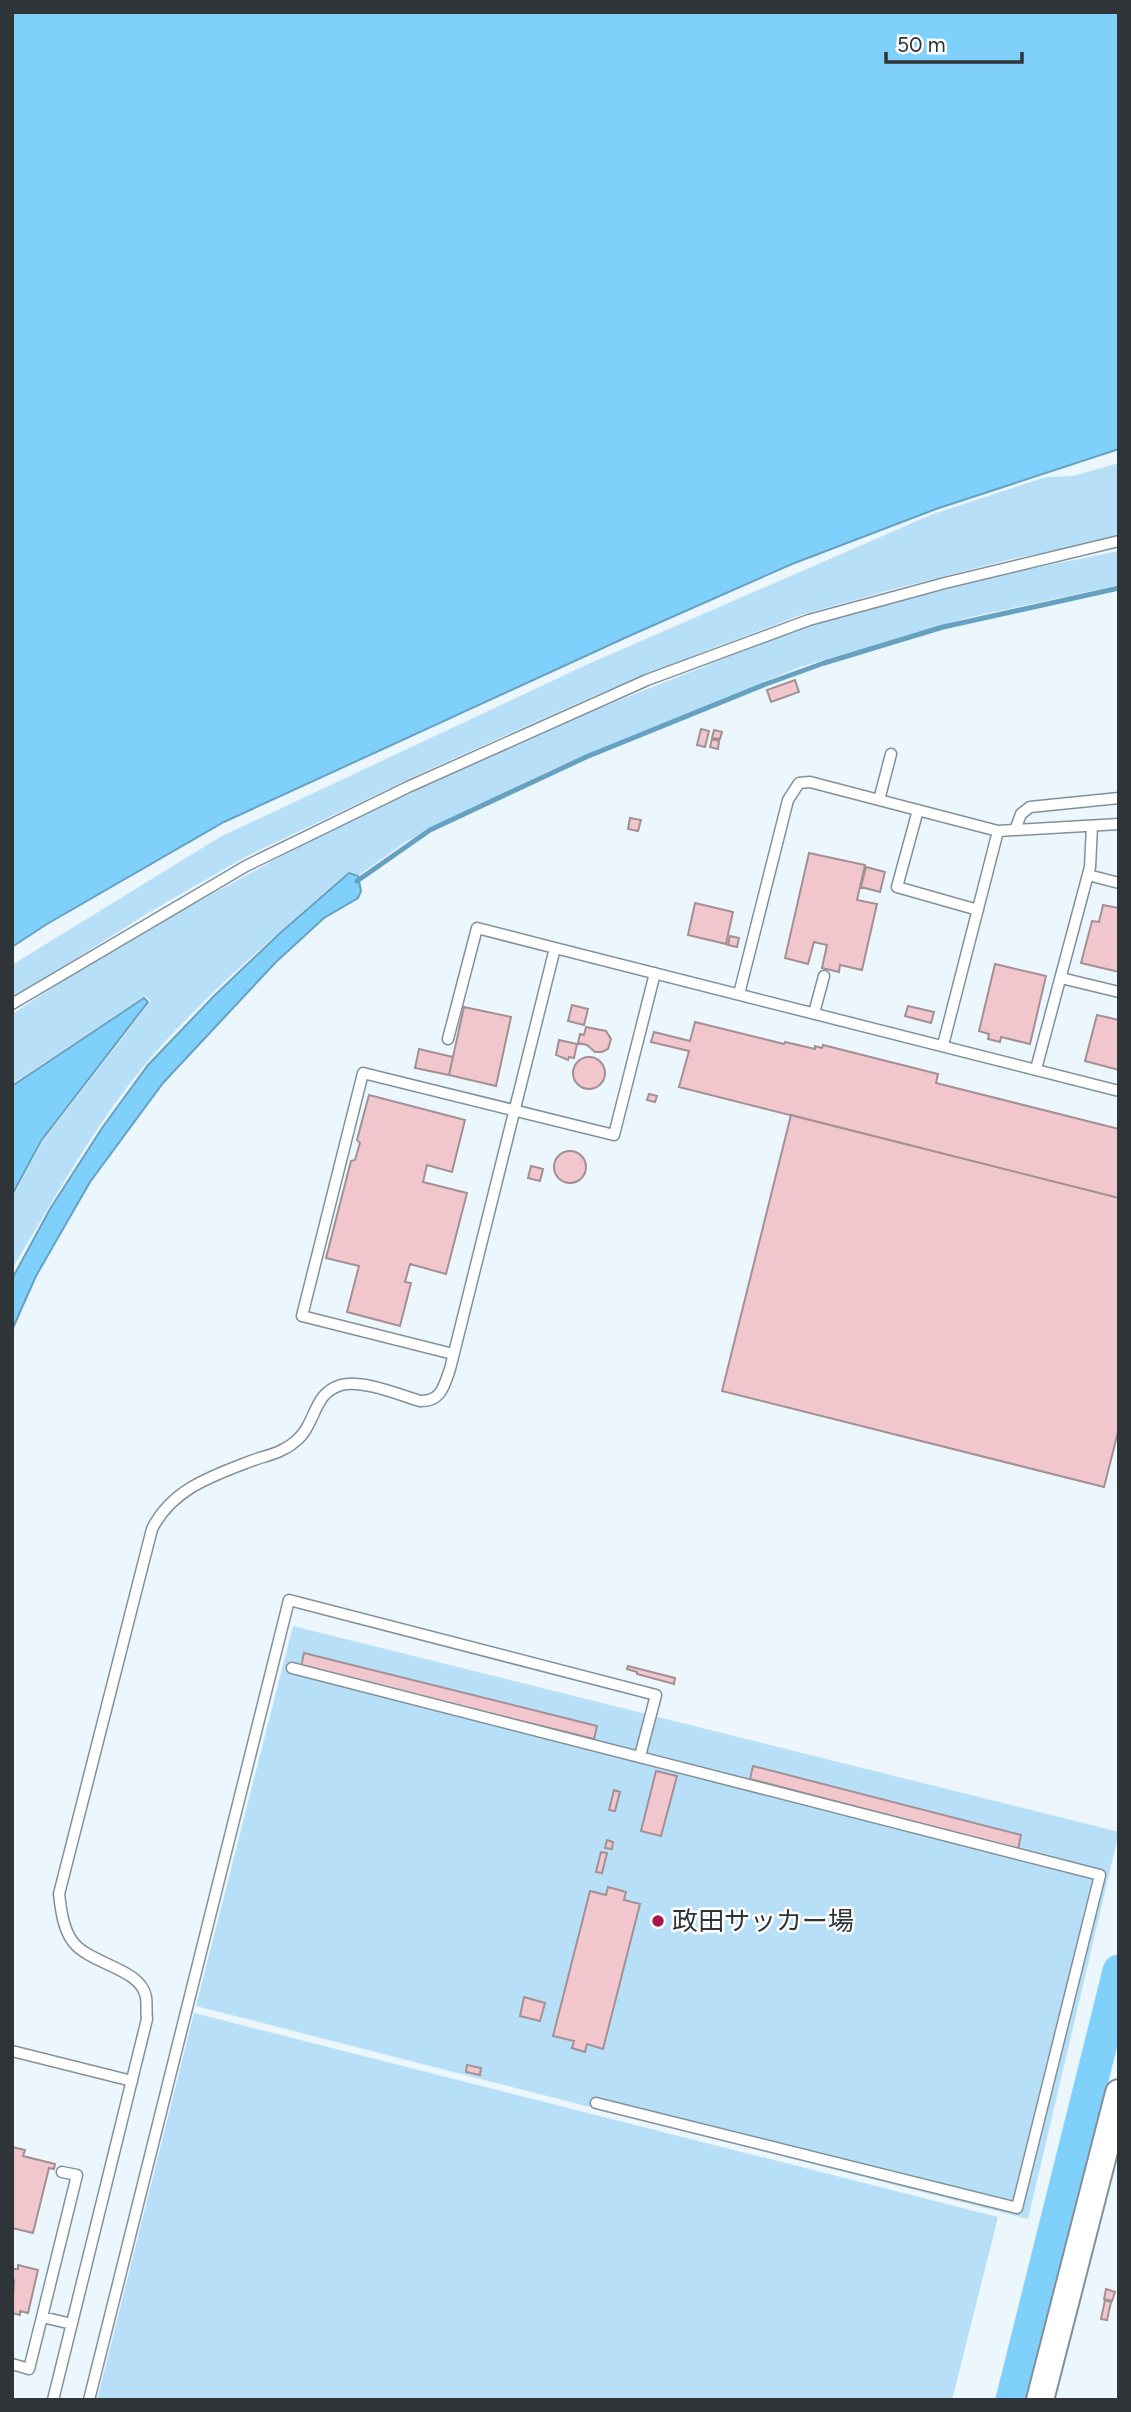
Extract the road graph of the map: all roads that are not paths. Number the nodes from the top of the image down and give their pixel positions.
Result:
1 (1119, 541) edge
2 (891, 754) dead end
3 (1119, 798) edge
4 (879, 800) junction
5 (918, 810) junction
6 (1119, 824) edge
7 (1092, 825) junction
8 (1014, 830) junction
9 (998, 831) junction
10 (1088, 875) junction
11 (1119, 883) edge
12 (978, 910) junction
13 (555, 948) junction
14 (655, 973) junction
15 (824, 976) dead end
16 (1061, 978) junction
17 (1119, 992) edge
18 (738, 994) junction
19 (12, 1004) edge
20 (814, 1013) junction
21 (448, 1039) dead end
22 (943, 1045) junction
23 (1036, 1069) junction
24 (1119, 1091) edge
25 (514, 1111) junction
26 (453, 1354) junction
27 (292, 1668) dead end
28 (640, 1756) junction
29 (12, 2051) edge
30 (132, 2081) junction
31 (1119, 2093) edge
32 (596, 2103) dead end
33 (62, 2172) dead end
34 (43, 2317) junction
35 (72, 2324) junction
36 (12, 2364) edge
37 (53, 2400) edge
38 (89, 2400) edge
39 (1040, 2400) edge

1 - 19 lane
2 - 4 lane
3 - 8 lane
4 - 5 lane
4 - 18 lane
5 - 9 lane
5 - 12 lane
6 - 7 lane
7 - 8 lane
7 - 10 lane
8 - 9 lane
9 - 12 lane
10 - 11 lane
10 - 16 lane
12 - 22 lane
13 - 14 lane
13 - 21 lane
13 - 25 lane
14 - 18 lane
14 - 25 lane
15 - 20 lane
16 - 17 lane
16 - 23 lane
18 - 20 lane
20 - 22 lane
22 - 23 lane
23 - 24 lane
25 - 26 lane
25 - 26 lane
26 - 30 lane
27 - 28 lane
28 - 32 lane
28 - 38 lane
29 - 30 lane
30 - 35 lane
31 - 39 street
33 - 34 lane
34 - 35 lane
34 - 36 lane
35 - 37 lane

